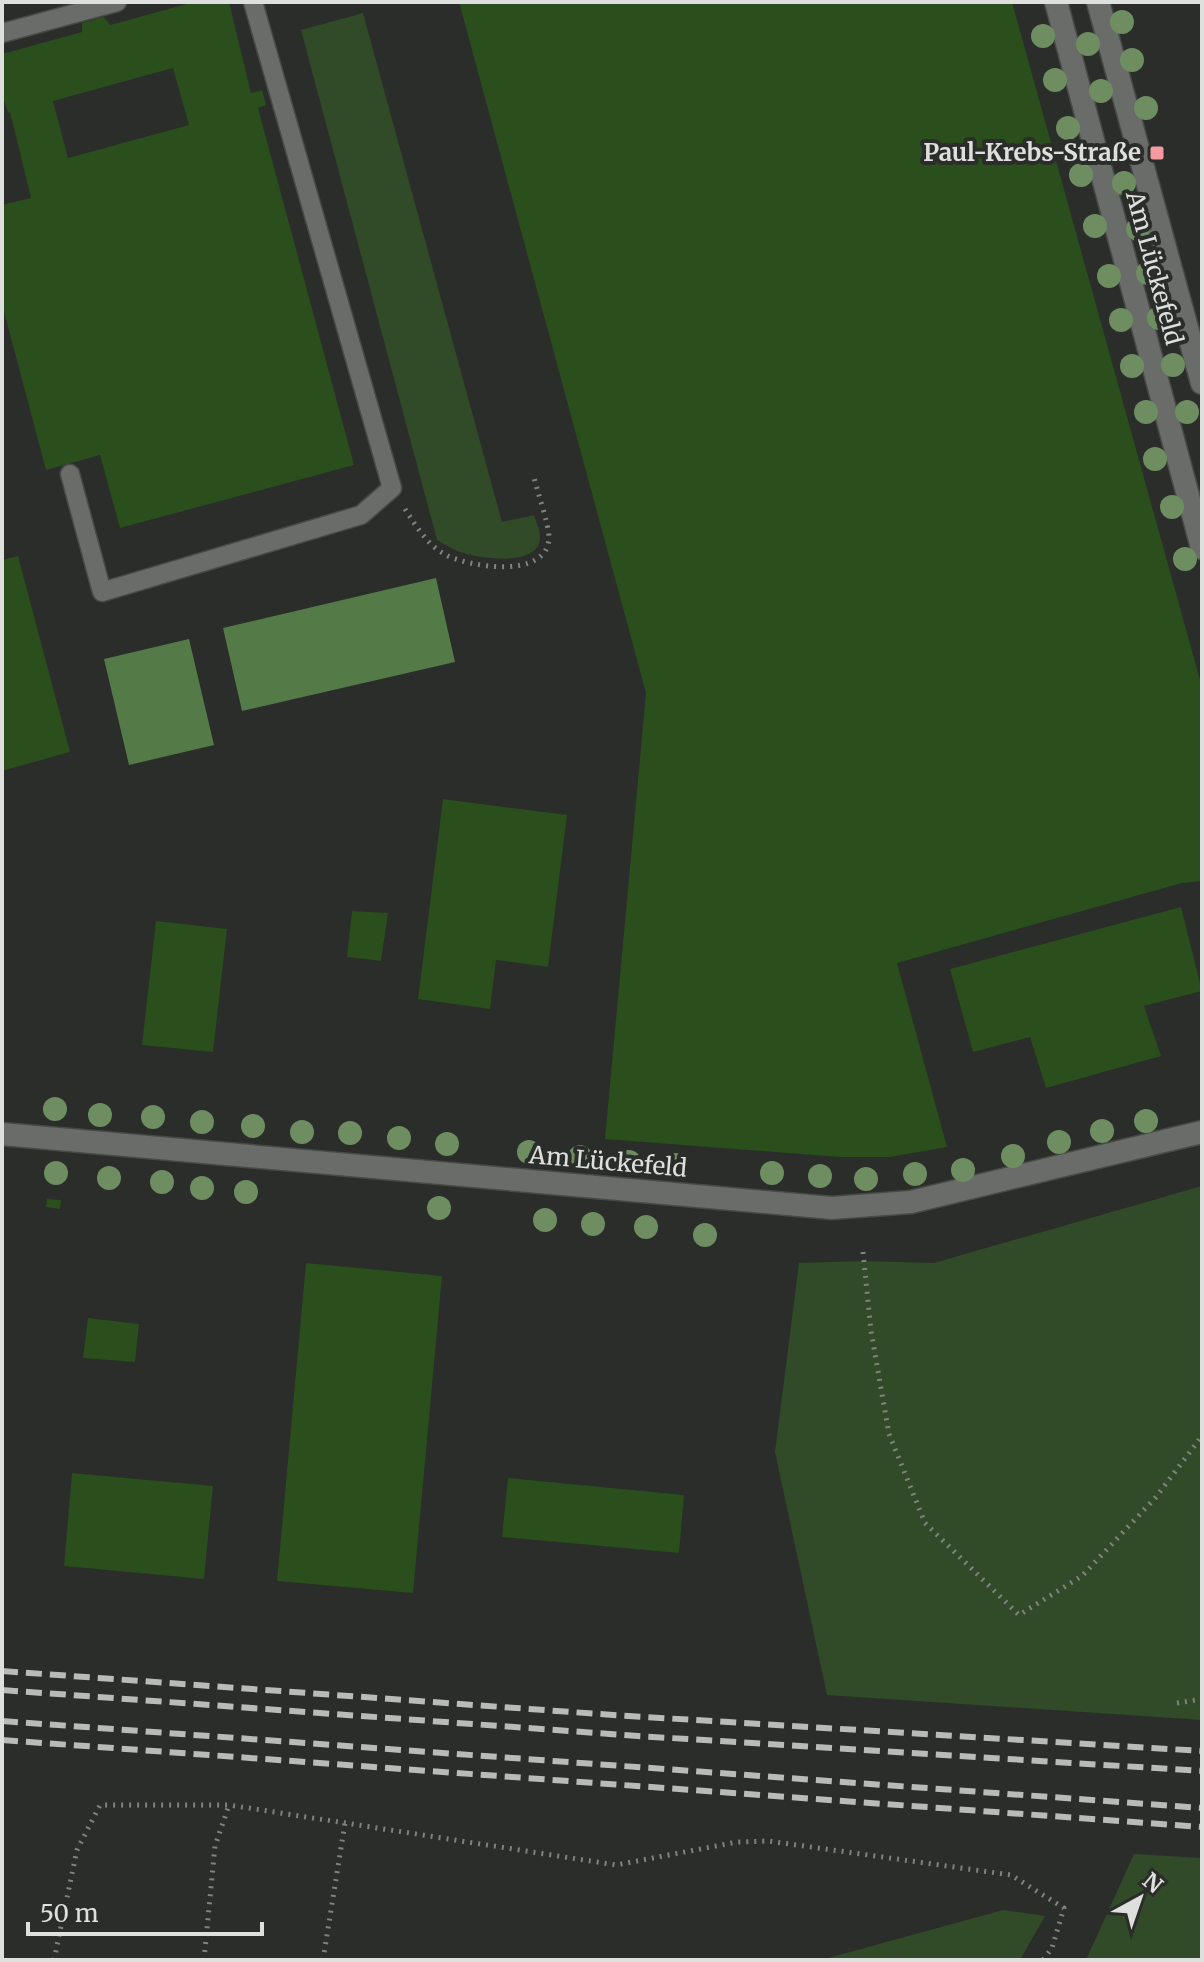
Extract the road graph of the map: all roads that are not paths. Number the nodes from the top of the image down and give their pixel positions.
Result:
1 (117, 2) edge
2 (253, 2) edge
3 (1056, 2) edge
4 (1098, 2) edge
5 (2, 33) edge
6 (1202, 383) edge
7 (70, 474) dead end
8 (1202, 548) edge
9 (1202, 1132) edge
10 (2, 1134) edge

1 - 5 lane
2 - 7 lane
3 - 8 street, Am Lückefeld
4 - 6 street, Am Lückefeld
9 - 10 street, Am Lückefeld

